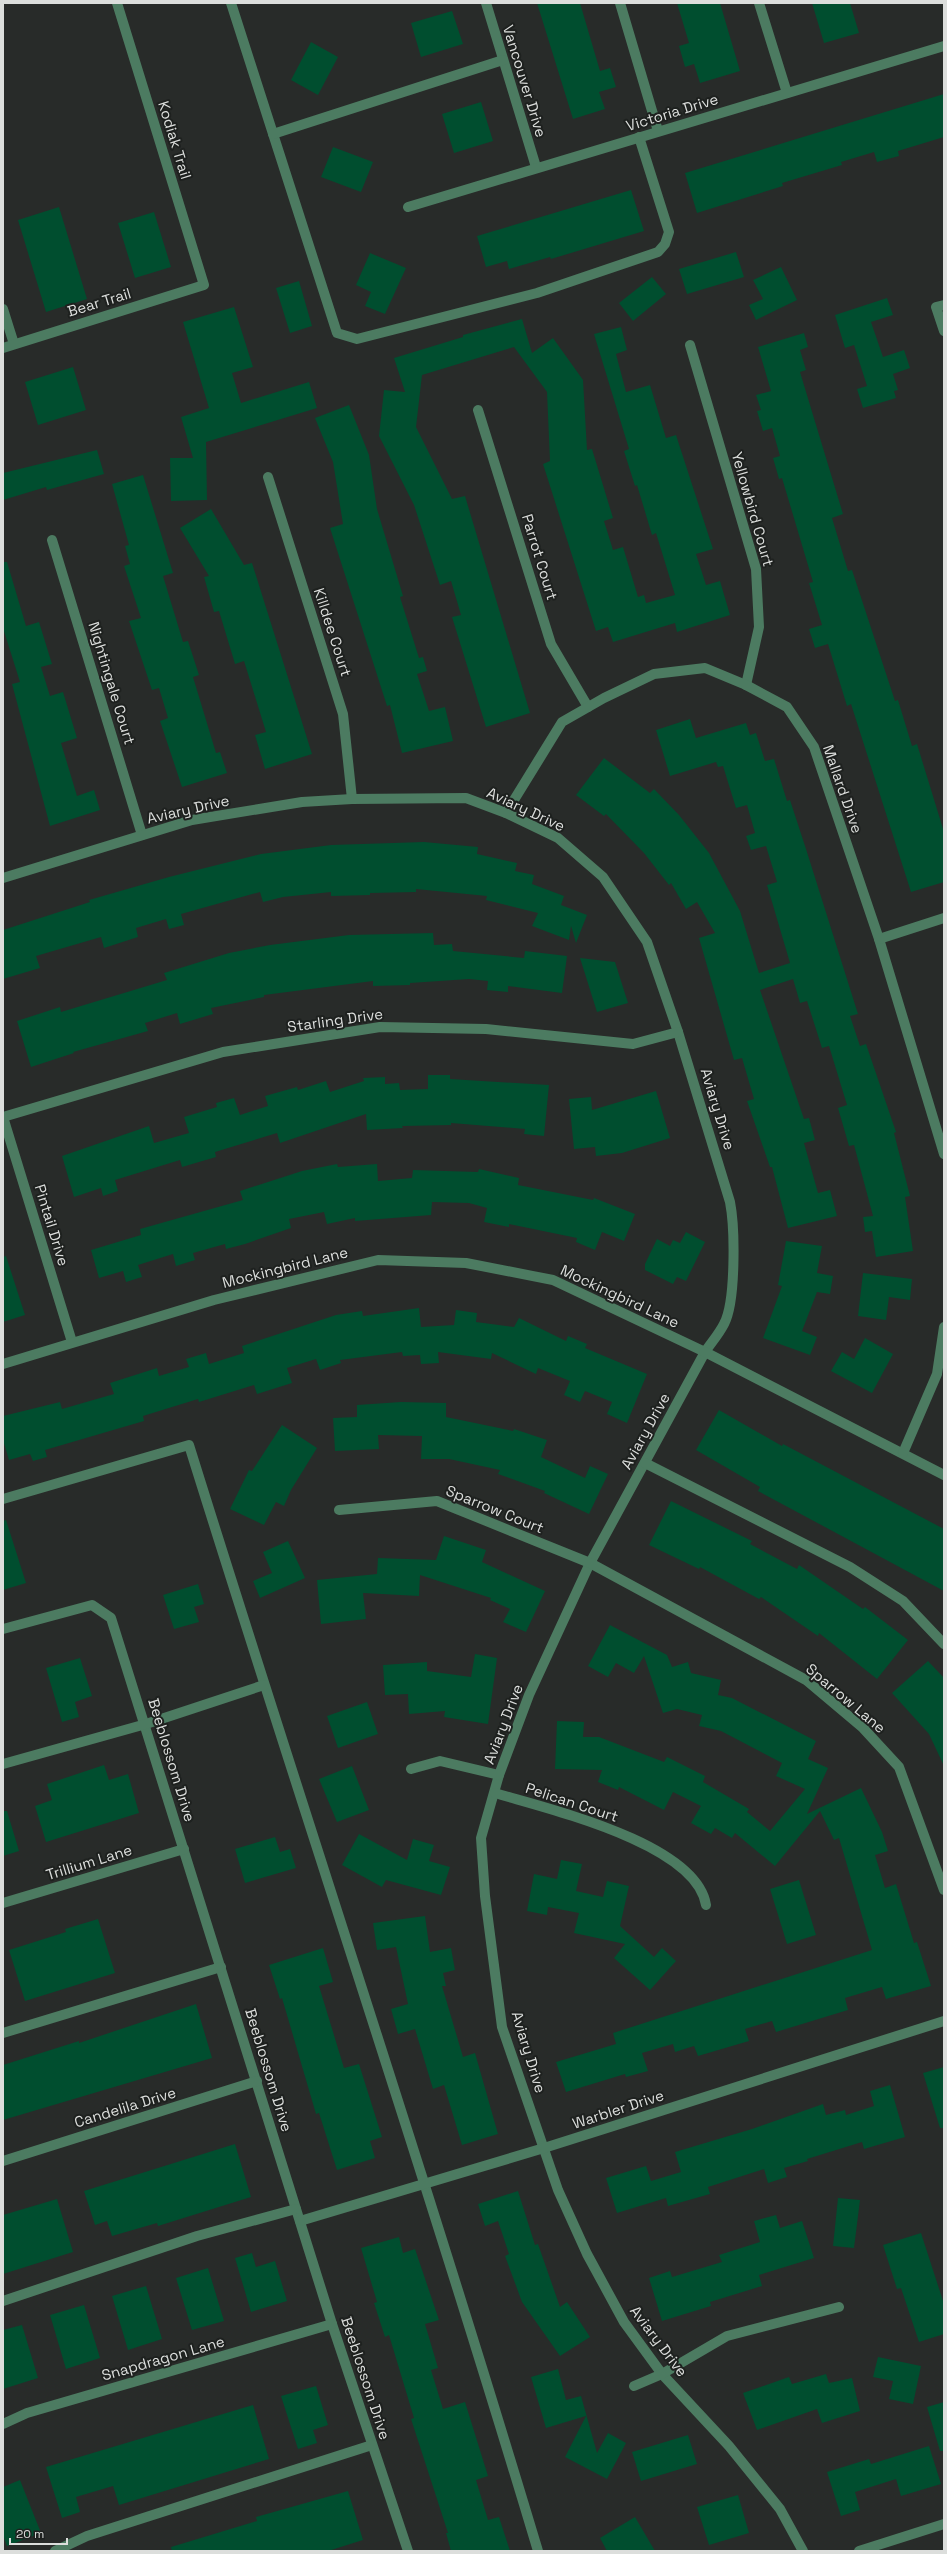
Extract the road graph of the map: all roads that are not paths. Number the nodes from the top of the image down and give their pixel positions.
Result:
1 (117, 3) edge
2 (231, 3) edge
3 (486, 3) edge
4 (620, 3) edge
5 (759, 3) edge
6 (944, 46) edge
7 (503, 60) junction
8 (787, 93) junction
9 (658, 131) junction
10 (273, 134) junction
11 (639, 137) junction
12 (536, 167) junction
13 (408, 207) dead end
14 (204, 285) joint
15 (940, 306) edge
16 (3, 309) edge
17 (944, 331) edge
18 (14, 344) junction
19 (690, 345) dead end
20 (3, 348) edge
21 (478, 410) dead end
22 (268, 477) dead end
23 (52, 540) dead end
24 (746, 685) junction
25 (588, 707) junction
26 (352, 799) junction
27 (506, 813) junction
28 (142, 836) junction
29 (3, 878) edge
30 (944, 918) edge
31 (879, 939) junction
32 (678, 1032) junction
33 (3, 1117) edge
34 (944, 1154) edge
35 (944, 1327) edge
36 (72, 1342) junction
37 (705, 1352) junction
38 (3, 1364) edge
39 (903, 1453) junction
40 (645, 1462) junction
41 (944, 1475) edge
42 (3, 1499) edge
43 (339, 1510) dead end
44 (590, 1563) junction
45 (3, 1629) edge
46 (944, 1644) edge
47 (264, 1685) junction
48 (146, 1724) junction
49 (3, 1764) edge
50 (411, 1769) dead end
51 (498, 1775) junction
52 (495, 1793) junction
53 (184, 1849) junction
54 (944, 1890) edge
55 (3, 1903) edge
56 (706, 1905) dead end
57 (221, 1967) junction
58 (944, 2021) edge
59 (3, 2033) edge
60 (256, 2081) junction
61 (544, 2148) junction
62 (3, 2161) edge
63 (426, 2184) junction
64 (296, 2209) junction
65 (300, 2221) junction
66 (3, 2301) edge
67 (839, 2307) dead end
68 (332, 2324) junction
69 (662, 2374) junction
70 (634, 2386) dead end
71 (3, 2424) edge
72 (372, 2445) junction
73 (944, 2524) edge
74 (55, 2551) edge
75 (408, 2551) edge
76 (538, 2551) edge
77 (803, 2551) edge
78 (859, 2551) edge

1 - 14 street, Kodiak Trail
2 - 10 street
3 - 7 street, Vancouver Drive
4 - 9 street
5 - 8 street
6 - 8 street, Victoria Drive
7 - 10 street
7 - 12 street, Vancouver Drive
8 - 9 street, Victoria Drive
9 - 11 street, Victoria Drive
10 - 11 street
11 - 12 street, Victoria Drive
12 - 13 street, Victoria Drive
14 - 18 street, Bear Trail
15 - 17 street
16 - 18 street
18 - 20 street, Bear Trail
19 - 24 street, Yellowbird Court
21 - 25 street, Parrot Court
22 - 26 street, Killdee Court
23 - 28 street, Nightingale Court
24 - 25 street, Mallard Drive
24 - 31 street, Mallard Drive
25 - 27 street, Mallard Drive
26 - 27 street, Aviary Drive
26 - 28 street, Aviary Drive
27 - 32 street, Aviary Drive
28 - 29 street, Aviary Drive
30 - 31 street
31 - 34 street, Mallard Drive
32 - 33 street, Starling Drive
32 - 37 street, Aviary Drive
33 - 36 street, Pintail Drive
35 - 39 street
36 - 37 street, Mockingbird Lane
36 - 38 street, Mockingbird Lane
37 - 39 street, Mockingbird Lane
37 - 40 street, Aviary Drive
39 - 41 street, Mockingbird Lane
40 - 44 street, Aviary Drive
40 - 46 street
42 - 47 street
43 - 44 street, Sparrow Court
44 - 51 street, Aviary Drive
44 - 54 street, Sparrow Lane
45 - 48 street, Beeblossom Drive
47 - 48 street
47 - 63 street
48 - 49 street
48 - 53 street, Beeblossom Drive
50 - 51 street
51 - 52 street, Aviary Drive
52 - 56 street, Pelican Court
52 - 61 street, Aviary Drive
53 - 55 street, Trillium Lane
53 - 57 street, Beeblossom Drive
57 - 59 street
57 - 60 street, Beeblossom Drive
58 - 61 street, Warbler Drive
60 - 62 street, Candelila Drive
60 - 64 street, Beeblossom Drive
61 - 63 street, Warbler Drive
61 - 69 street, Aviary Drive
63 - 65 street, Warbler Drive
63 - 76 street
64 - 65 street, Beeblossom Drive
64 - 66 street
65 - 68 street, Beeblossom Drive
67 - 69 street
68 - 71 street, Snapdragon Lane
68 - 72 street, Beeblossom Drive
69 - 70 street
69 - 77 street, Aviary Drive
72 - 74 street
72 - 75 street, Beeblossom Drive
73 - 78 street

